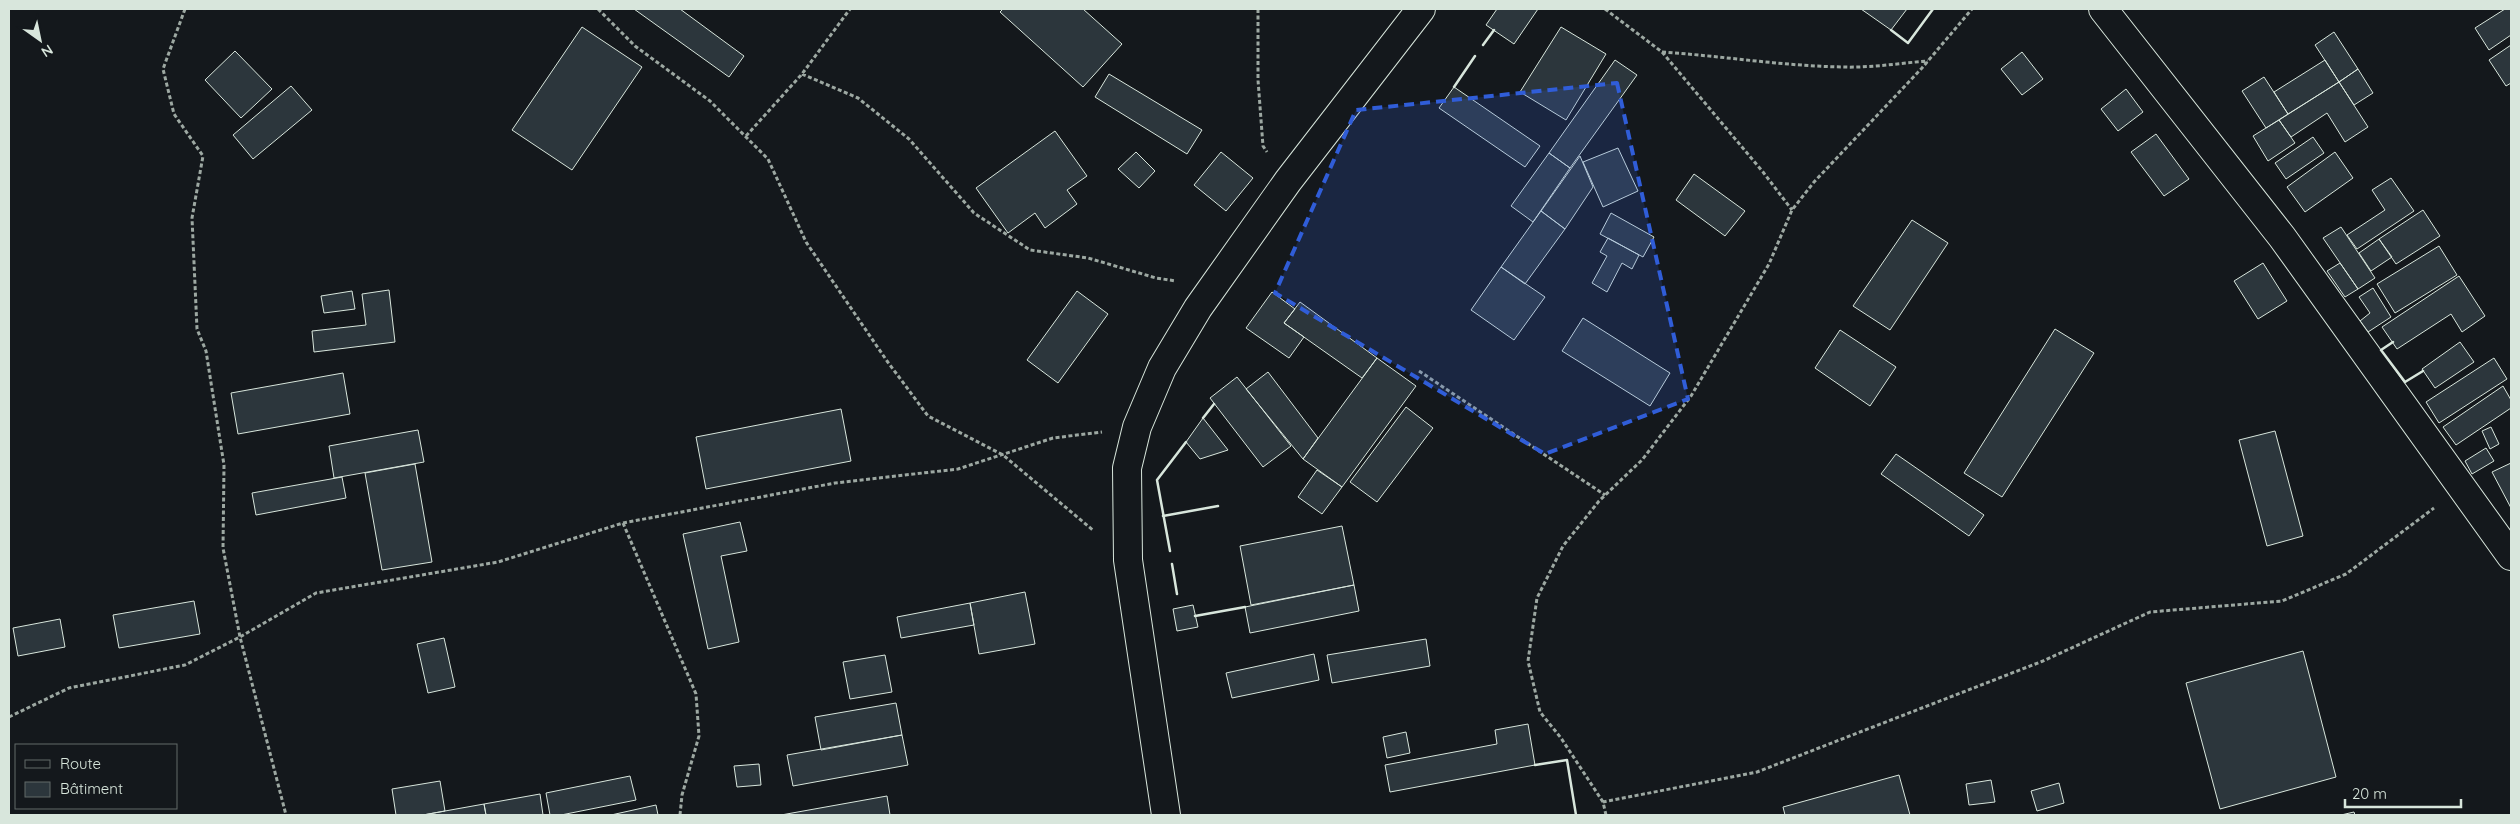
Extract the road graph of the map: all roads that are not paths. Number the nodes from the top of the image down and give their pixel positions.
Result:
1 (1421, 9) edge
2 (2103, 9) edge
3 (2511, 556) edge
4 (1166, 815) edge

1 - 4 street
2 - 3 street

